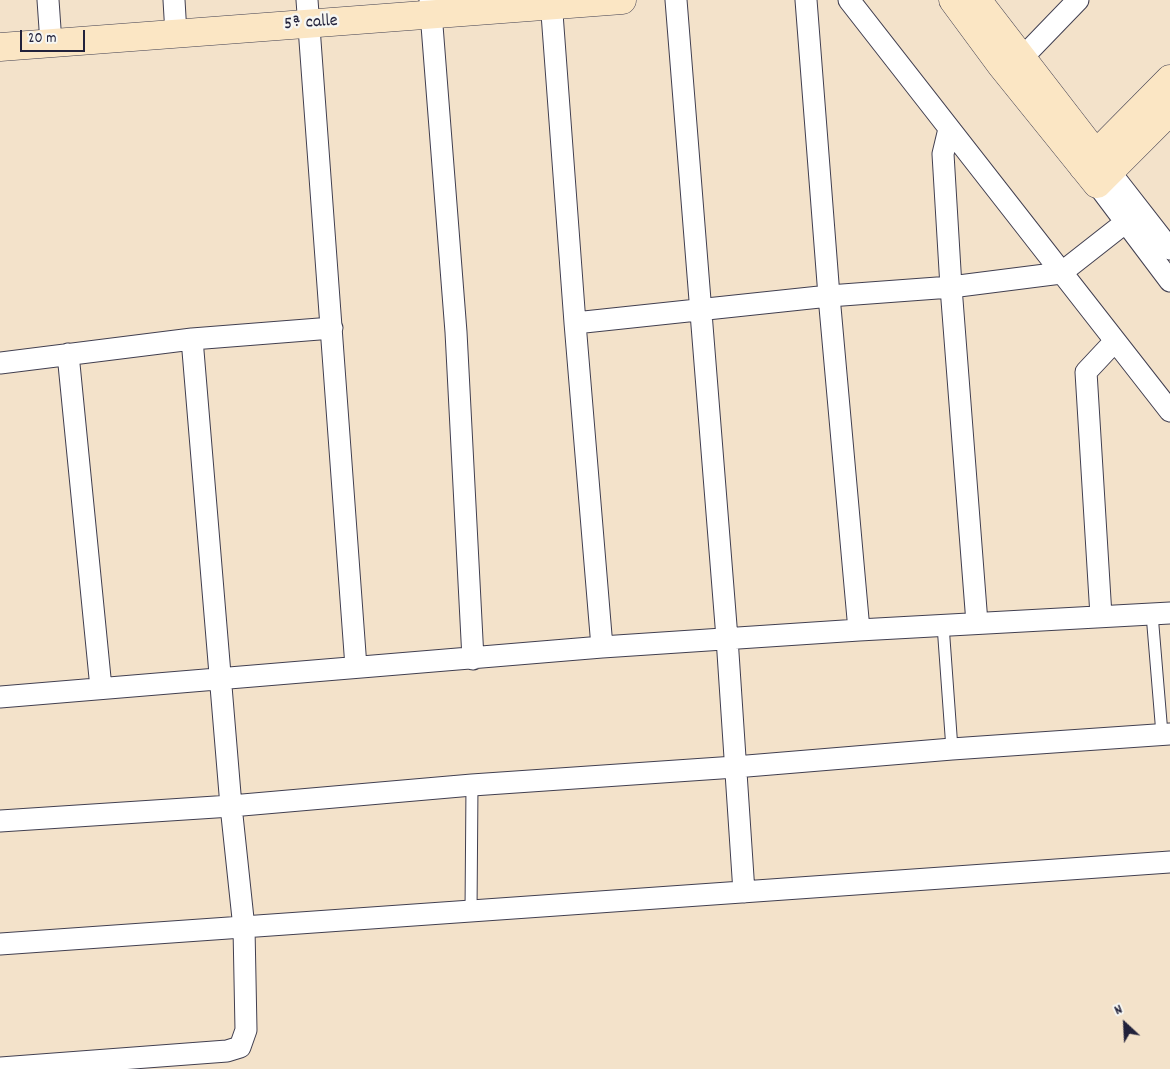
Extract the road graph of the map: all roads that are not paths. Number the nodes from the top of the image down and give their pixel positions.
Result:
1 (48, 0) edge
2 (174, 0) edge
3 (622, 0) edge
4 (676, 0) edge
5 (806, 0) edge
6 (849, 0) edge
7 (952, 0) edge
8 (977, 0) edge
9 (1078, 0) edge
10 (551, 3) edge
11 (430, 7) edge
12 (308, 12) edge
13 (176, 34) junction
14 (51, 43) junction
15 (0, 47) edge
16 (1022, 58) junction
17 (1170, 79) edge
18 (1170, 111) edge
19 (949, 128) junction
20 (1096, 169) junction
21 (1133, 217) junction
22 (1170, 249) edge
23 (1061, 273) junction
24 (1169, 278) edge
25 (951, 287) junction
26 (829, 296) junction
27 (700, 309) junction
28 (575, 323) junction
29 (332, 328) junction
30 (192, 339) junction
31 (1114, 340) junction
32 (68, 354) junction
33 (0, 363) edge
34 (1170, 411) edge
35 (1161, 613) edge
36 (1101, 616) junction
37 (977, 623) junction
38 (944, 625) junction
39 (859, 630) junction
40 (727, 638) junction
41 (602, 647) junction
42 (474, 659) junction
43 (356, 667) junction
44 (222, 678) junction
45 (101, 688) junction
46 (0, 697) edge
47 (1166, 734) edge
48 (952, 749) junction
49 (735, 767) junction
50 (472, 785) junction
51 (231, 806) junction
52 (0, 821) edge
53 (1170, 862) edge
54 (744, 892) junction
55 (471, 912) junction
56 (244, 928) junction
57 (0, 944) edge
58 (0, 1068) edge

1 - 14 street
2 - 13 street
3 - 10 street, 5ª calle
4 - 27 street
5 - 26 street
6 - 19 street
7 - 20 street
8 - 16 street
9 - 16 street
10 - 11 street, 5ª calle
10 - 28 street
11 - 12 street, 5ª calle
11 - 42 street
12 - 13 street, 5ª calle
12 - 29 street
13 - 14 street, 5ª calle
14 - 15 street, 5ª calle
16 - 20 street
17 - 20 street
18 - 20 street
19 - 23 street
19 - 25 street
20 - 21 street
21 - 22 street
21 - 23 street
21 - 24 street
23 - 25 street
23 - 31 street
25 - 26 street
25 - 37 street
26 - 27 street
26 - 39 street
27 - 28 street
27 - 40 street
28 - 41 street
29 - 30 street
29 - 43 street
30 - 32 street
30 - 44 street
31 - 34 street
31 - 36 street
32 - 33 street
32 - 45 street
35 - 36 street
35 - 47 lane
36 - 37 street
37 - 38 street
38 - 39 street
38 - 48 lane
39 - 40 street
40 - 41 street
40 - 49 street
41 - 42 street
42 - 43 street
43 - 44 street
44 - 45 street
44 - 51 street
45 - 46 street
47 - 48 street
48 - 49 street
49 - 50 street
49 - 54 street
50 - 51 street
50 - 55 lane
51 - 52 street
51 - 56 street
53 - 54 street
54 - 55 street
55 - 56 street
56 - 57 street
56 - 58 street

